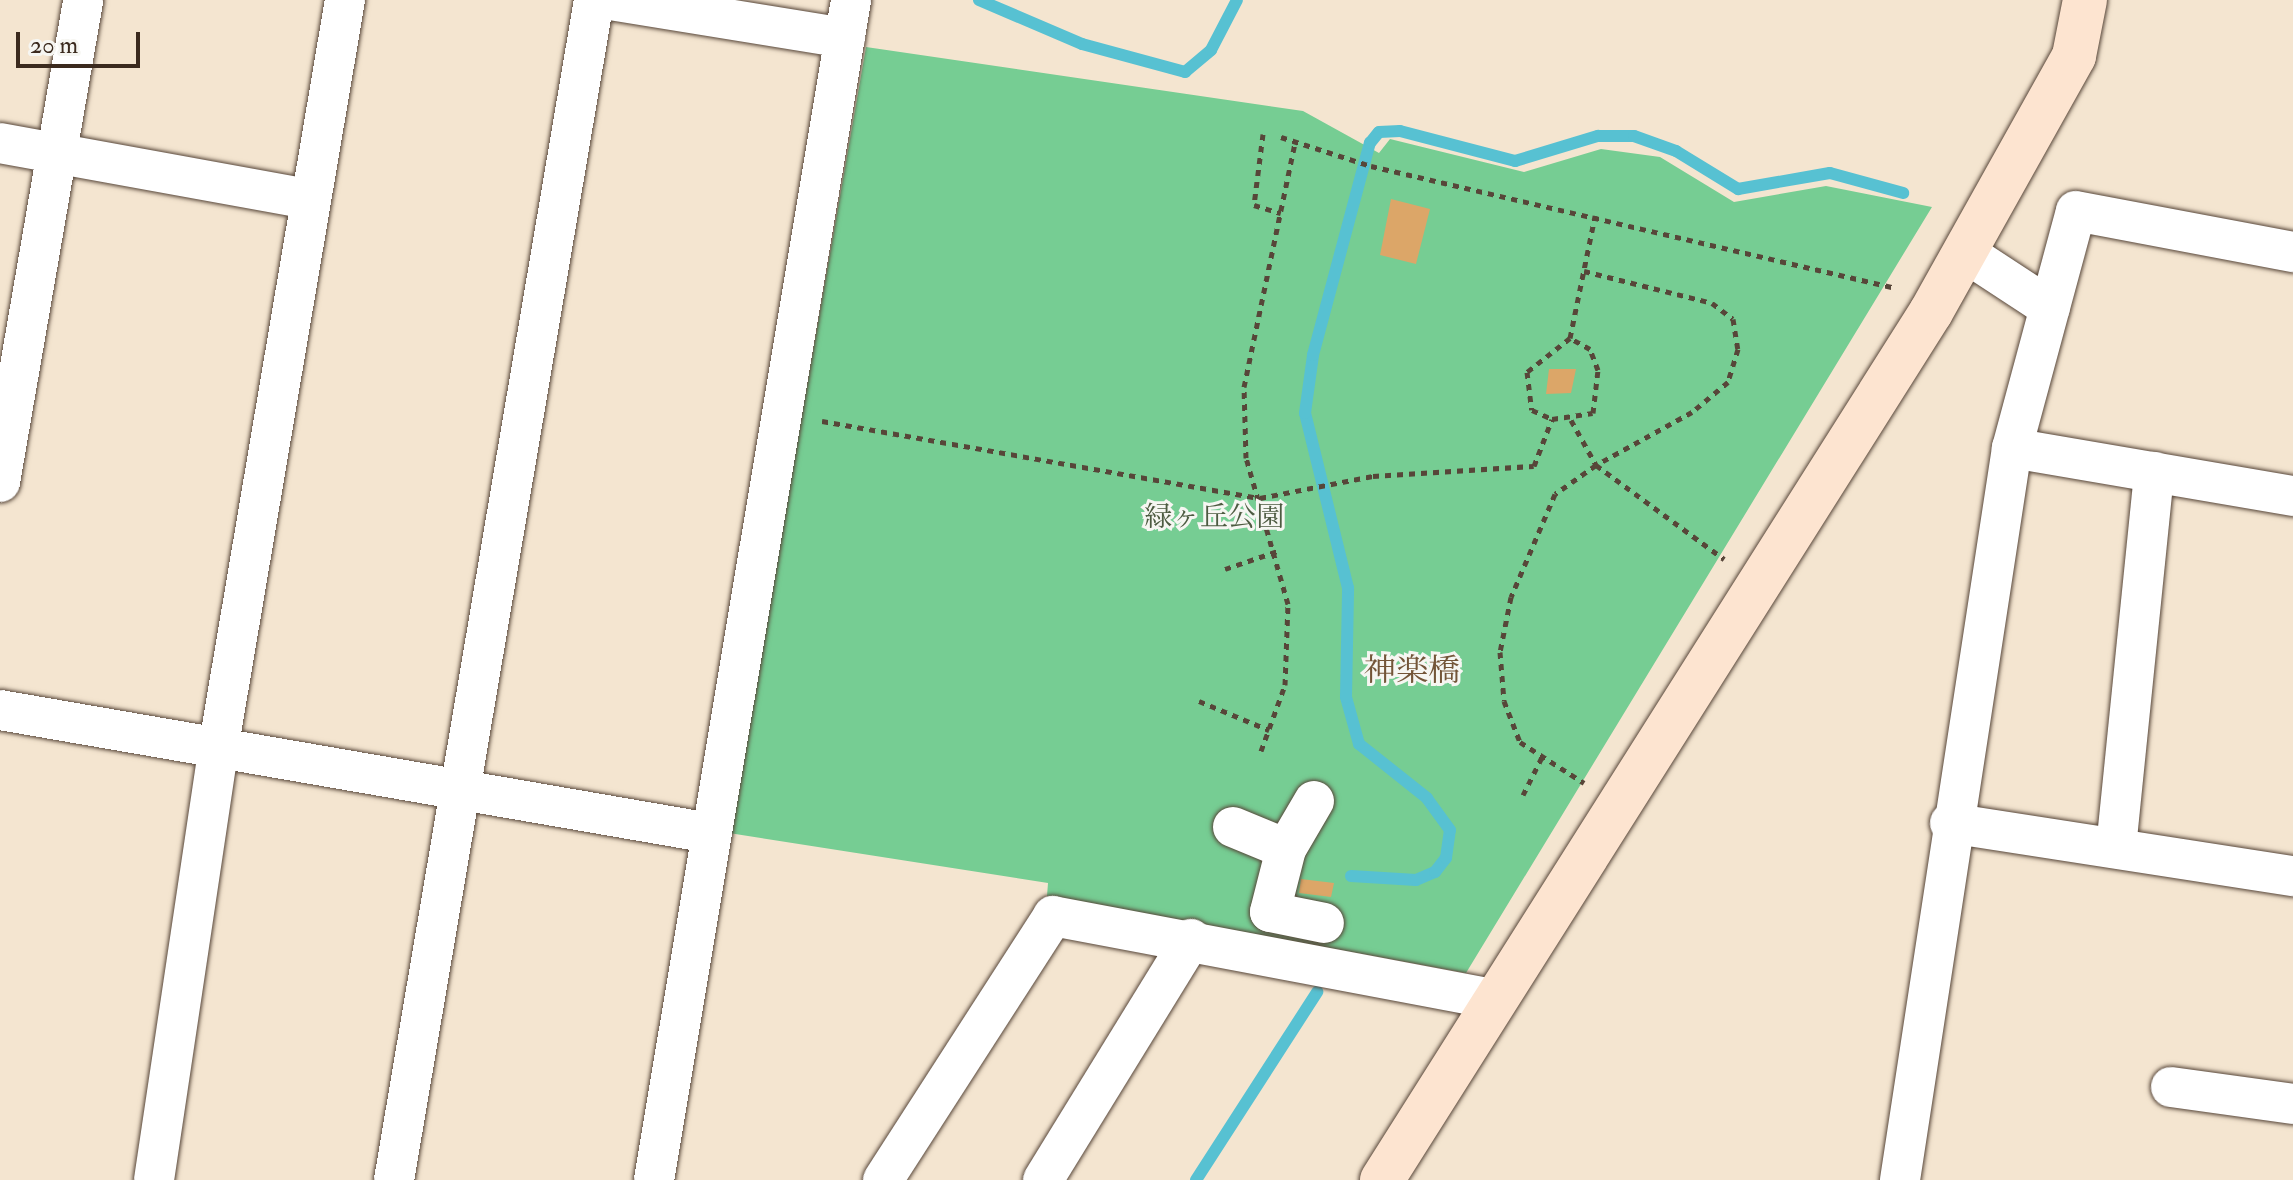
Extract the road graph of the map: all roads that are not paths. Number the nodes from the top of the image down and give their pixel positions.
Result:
1 (83, 0) edge
2 (345, 0) edge
3 (594, 0) edge
4 (610, 0) edge
5 (2085, 0) edge
6 (848, 19) edge
7 (0, 143) edge
8 (56, 152) junction
9 (307, 199) junction
10 (2293, 252) edge
11 (1966, 253) junction
12 (2050, 308) junction
13 (2012, 448) junction
14 (2154, 472) junction
15 (0, 482) edge
16 (2293, 496) edge
17 (0, 710) edge
18 (218, 750) junction
19 (460, 794) junction
20 (1314, 801) dead end
21 (1950, 823) junction
22 (1233, 827) dead end
23 (710, 833) junction
24 (2116, 848) junction
25 (1286, 849) junction
26 (2293, 876) edge
27 (1324, 923) dead end
28 (1191, 939) junction
29 (1492, 999) junction
30 (2171, 1087) dead end
31 (2293, 1104) edge
32 (154, 1180) edge
33 (394, 1180) edge
34 (654, 1180) edge
35 (883, 1180) edge
36 (1043, 1180) edge
37 (1382, 1180) edge
38 (1900, 1180) edge

1 - 8 street
2 - 9 street
3 - 19 street
4 - 6 street
5 - 11 street
6 - 23 street
7 - 8 street
8 - 9 street
8 - 15 street
9 - 18 street
10 - 12 street
11 - 12 street
11 - 29 street
12 - 13 street
13 - 14 street
13 - 21 street
14 - 16 street
14 - 24 street
17 - 18 street
18 - 19 street
18 - 32 street
19 - 23 street
19 - 33 street
20 - 25 street
21 - 24 street
21 - 38 street
22 - 25 street
23 - 34 street
24 - 26 street
25 - 27 street
28 - 29 street
28 - 35 street
28 - 36 street
29 - 37 street
30 - 31 street

